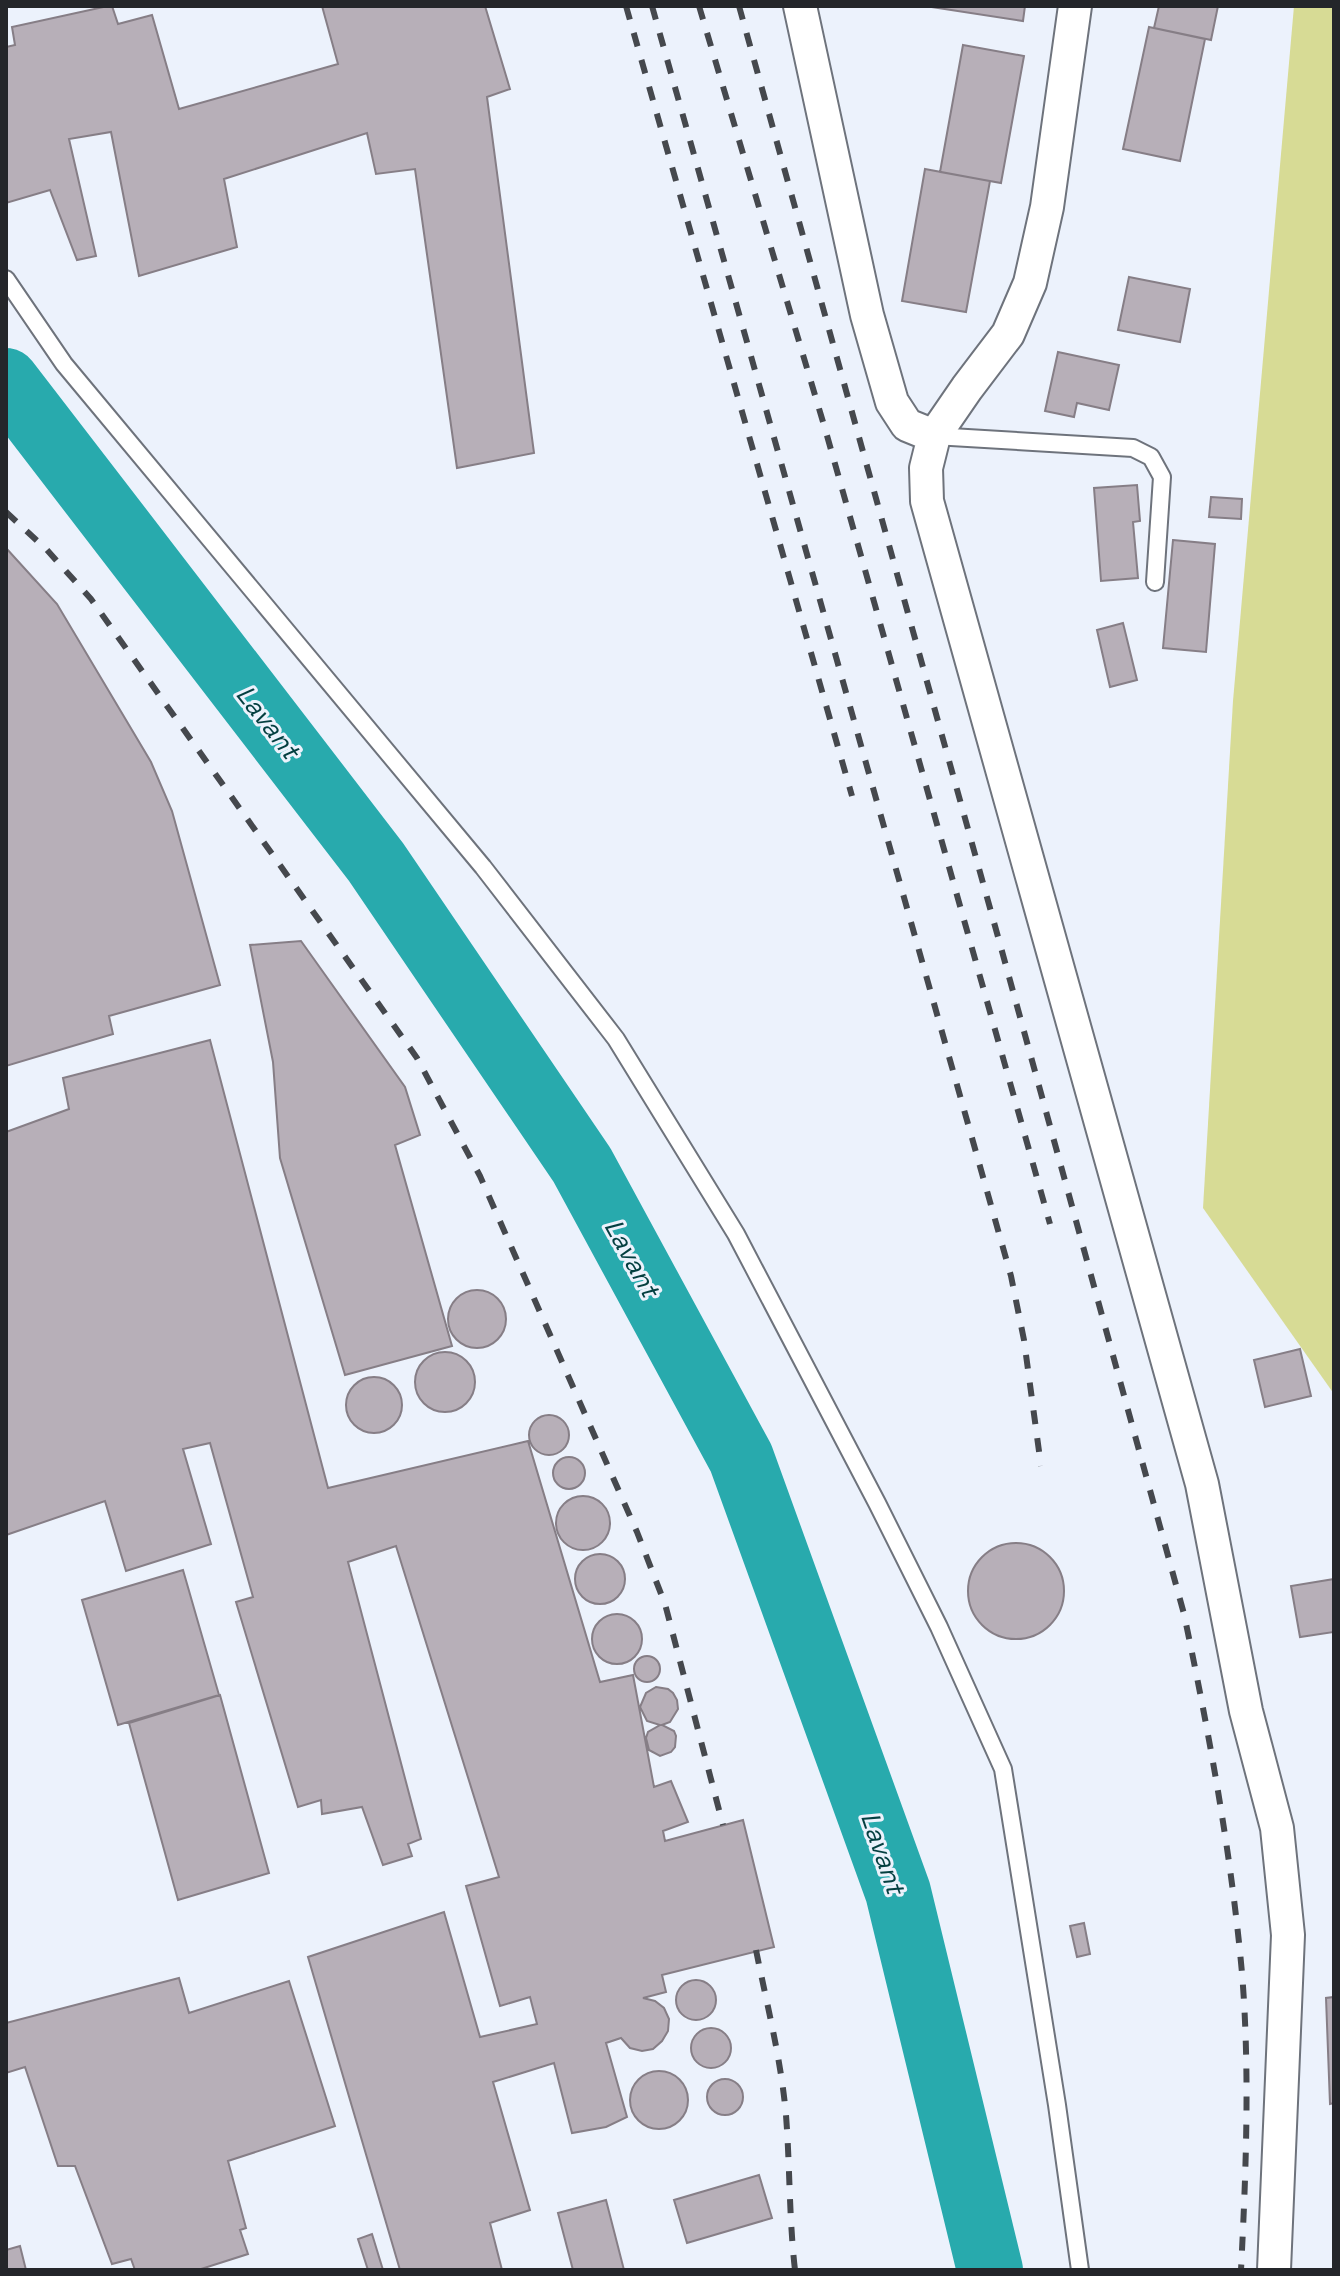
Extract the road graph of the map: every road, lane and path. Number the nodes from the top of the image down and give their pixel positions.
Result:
1 (800, 6) edge
2 (1075, 6) edge
3 (6, 279) edge
4 (934, 436) junction
5 (1155, 582) dead end
6 (1080, 2270) edge
7 (1274, 2270) edge

1 - 4 street
2 - 4 street
3 - 6 lane
4 - 5 lane
4 - 7 street

